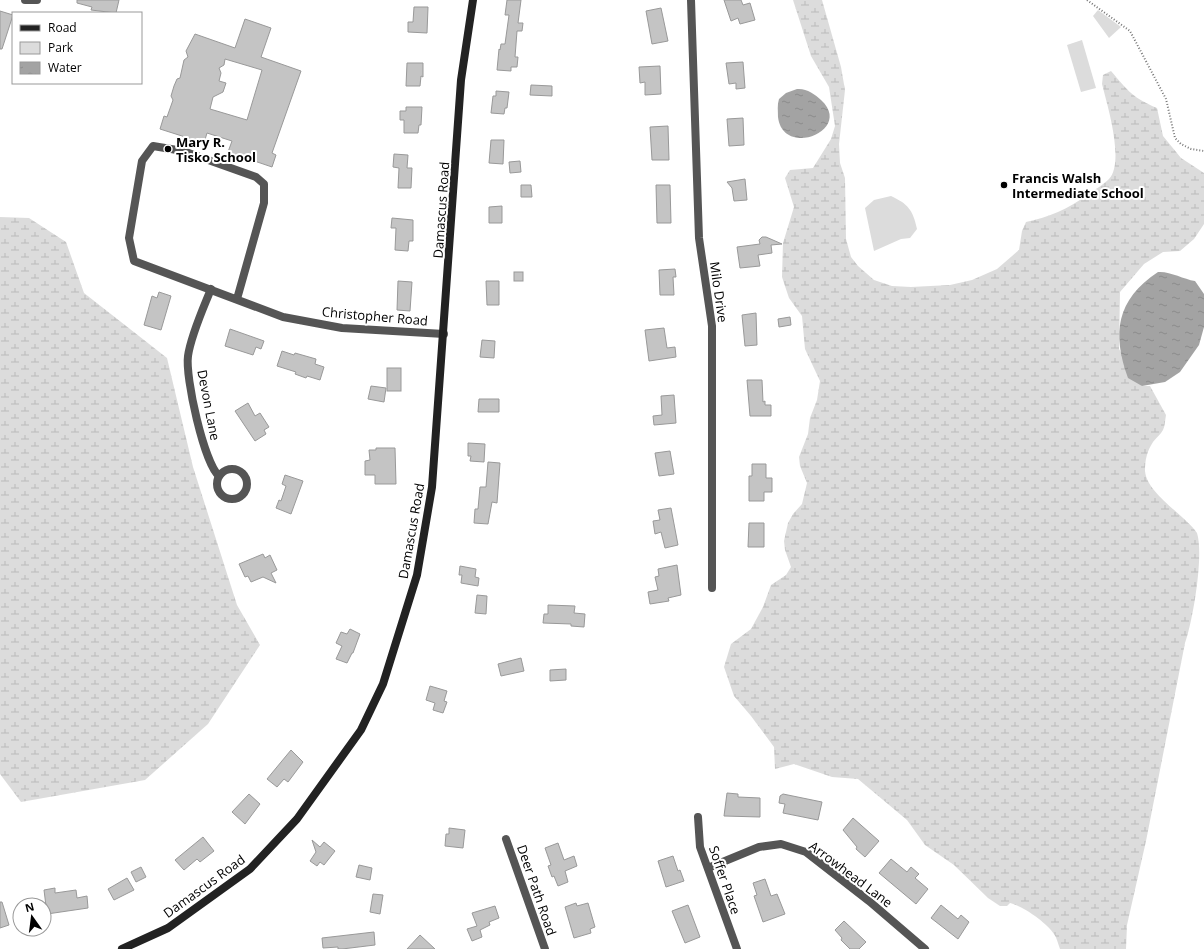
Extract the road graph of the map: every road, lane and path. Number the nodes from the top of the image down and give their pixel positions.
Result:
1 (25, 0) edge
2 (37, 0) edge
3 (473, 0) edge
4 (691, 0) edge
5 (1087, 0) edge
6 (1204, 151) edge
7 (212, 289) junction
8 (236, 299) junction
9 (444, 334) junction
10 (219, 476) dead end
11 (712, 588) dead end
12 (698, 817) dead end
13 (506, 839) dead end
14 (708, 868) junction
15 (122, 949) edge
16 (545, 949) edge
17 (737, 949) edge
18 (925, 949) edge

1 - 2 street
3 - 9 street, Damascus Road
4 - 11 street, Milo Drive
5 - 6 path
7 - 8 street, Christopher Road
7 - 8 street, Christopher Road
7 - 10 street, Devon Lane
8 - 9 street, Christopher Road
9 - 15 street, Damascus Road
12 - 14 street, Soffer Place
13 - 16 street, Deer Path Road
14 - 17 street, Soffer Place
14 - 18 street, Arrowhead Lane

